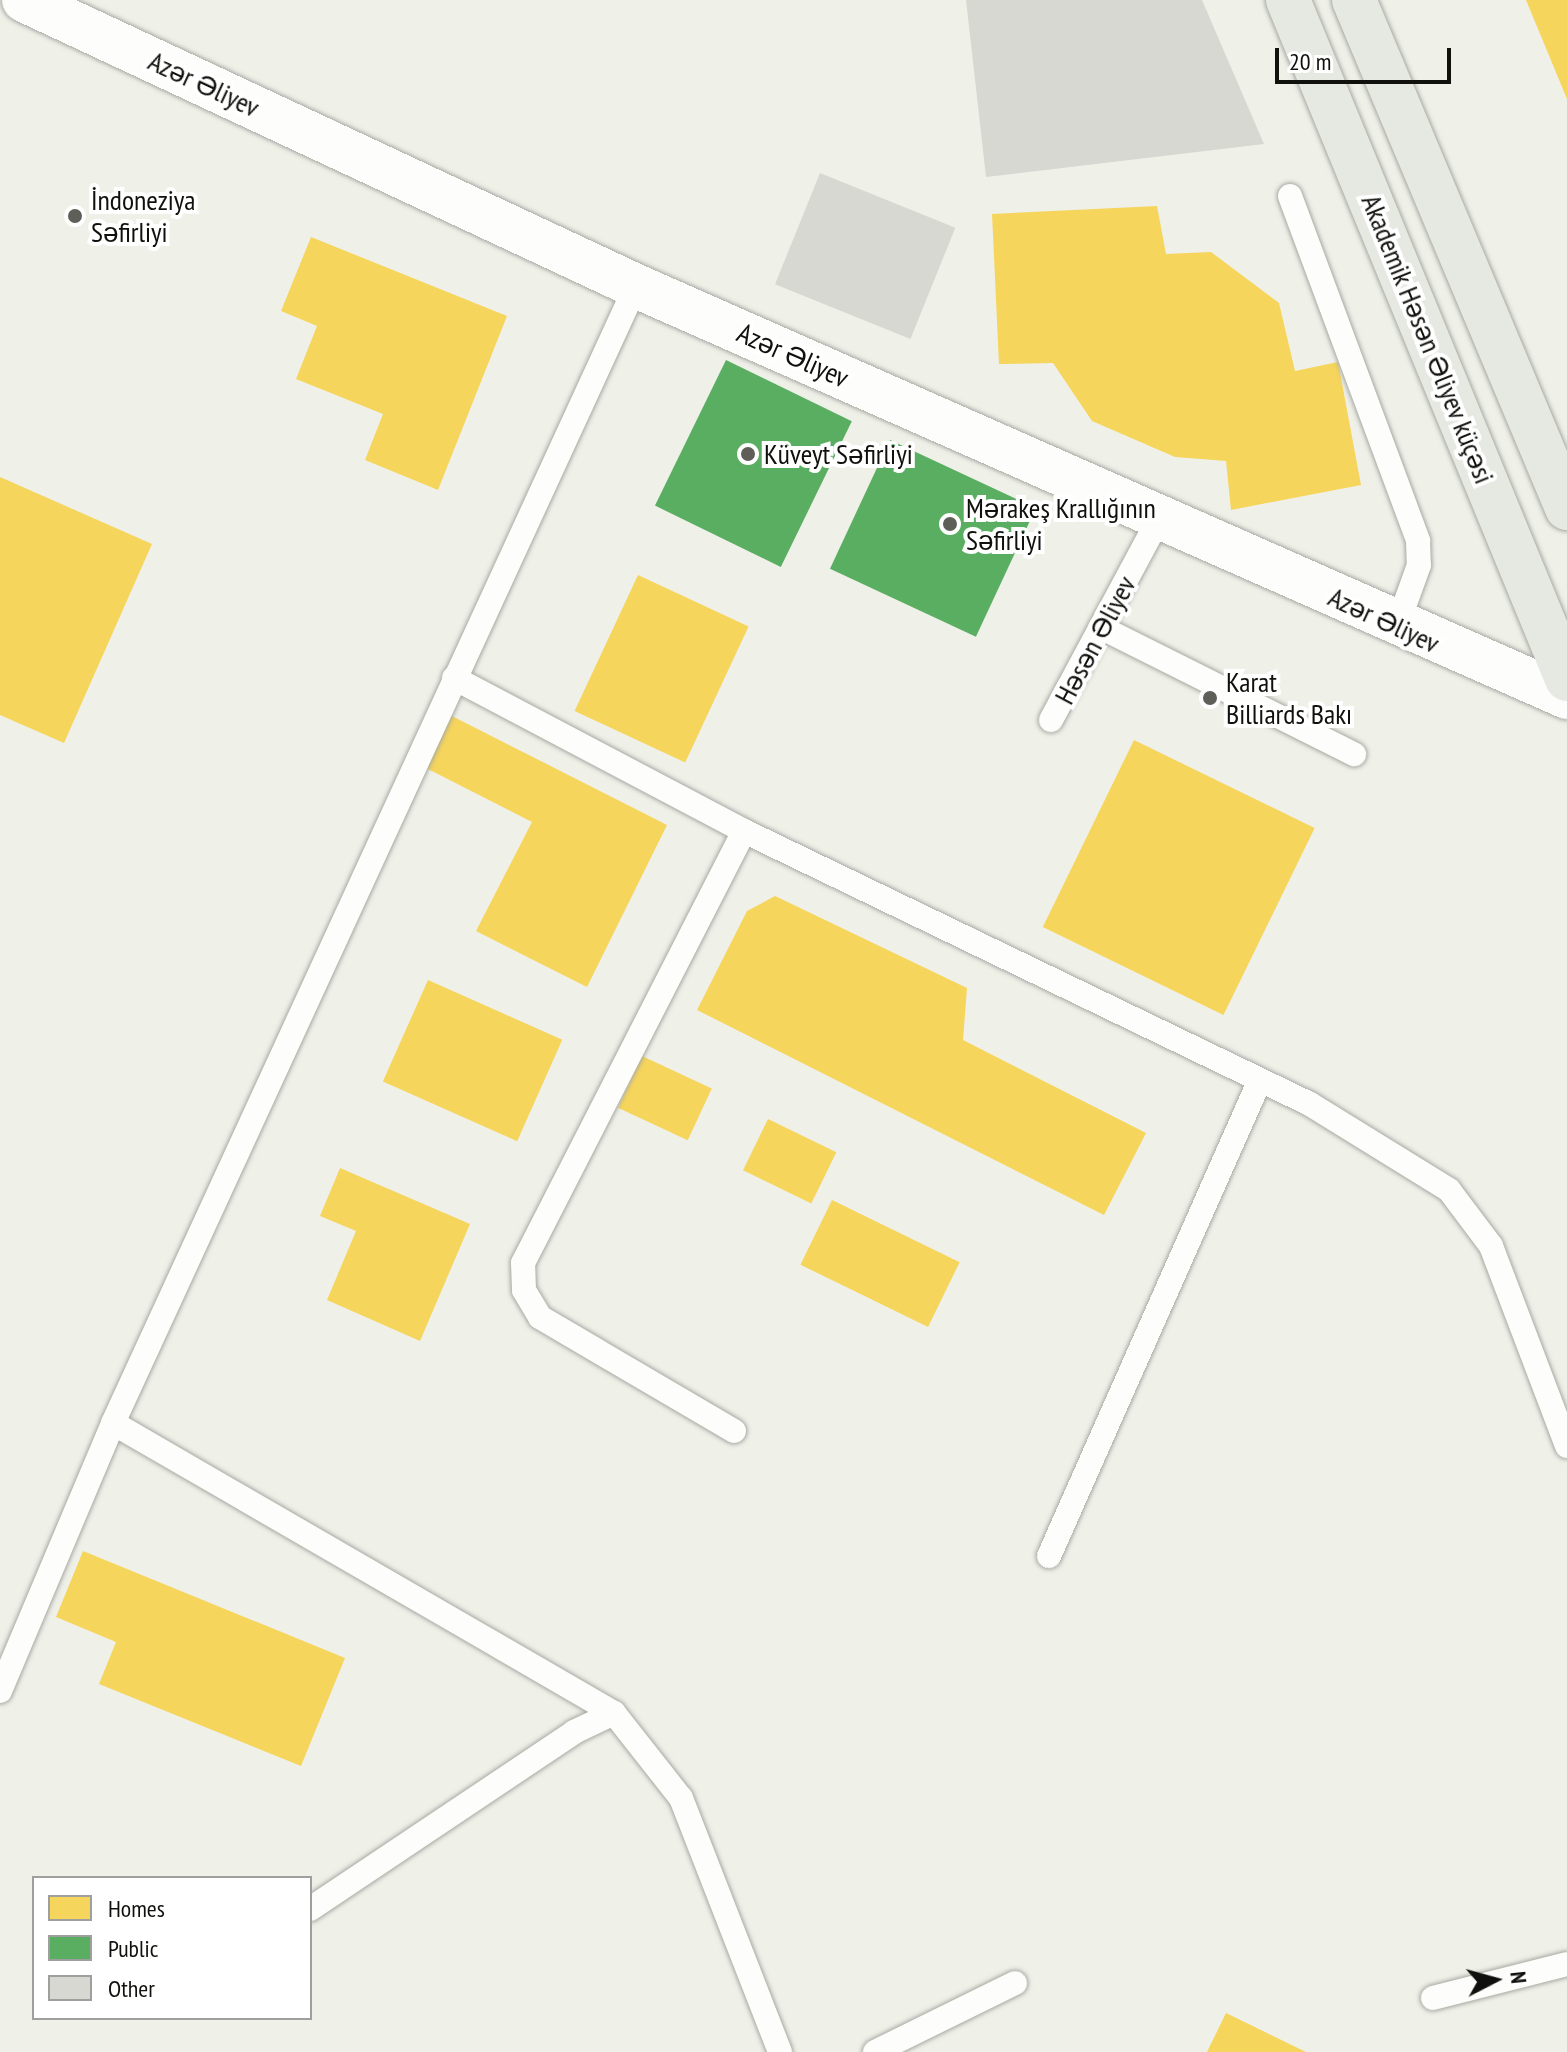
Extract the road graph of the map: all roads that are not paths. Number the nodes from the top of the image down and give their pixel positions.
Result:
1 (24, 0) edge
2 (1288, 0) edge
3 (1354, 0) edge
4 (1290, 196) dead end
5 (636, 286) junction
6 (1567, 508) edge
7 (1160, 517) junction
8 (1397, 626) junction
9 (1102, 628) junction
10 (454, 678) junction
11 (1567, 679) edge
12 (1567, 697) edge
13 (1051, 720) dead end
14 (1354, 754) dead end
15 (744, 831) junction
16 (1259, 1082) junction
17 (113, 1423) junction
18 (734, 1431) dead end
19 (1567, 1446) edge
20 (1049, 1556) dead end
21 (0, 1691) edge
22 (614, 1713) junction
23 (312, 1908) edge
24 (1567, 1964) edge
25 (1015, 1983) dead end
26 (1433, 1998) dead end
27 (780, 2052) edge
28 (875, 2052) edge

1 - 5 street, Azər Əliyev
2 - 11 main road, Akademik Həsən Əliyev küçəsi
3 - 6 main road
4 - 8 lane
5 - 7 street, Azər Əliyev
5 - 10 lane
7 - 8 street, Azər Əliyev
7 - 9 lane, Həsən Əliyev
8 - 12 street, Azər Əliyev
9 - 13 lane, Həsən Əliyev
9 - 14 lane
10 - 15 lane
10 - 17 lane
15 - 16 lane
15 - 18 lane
16 - 19 lane
16 - 20 lane
17 - 21 lane
17 - 22 lane
22 - 23 lane
22 - 27 lane
24 - 26 lane
25 - 28 lane

